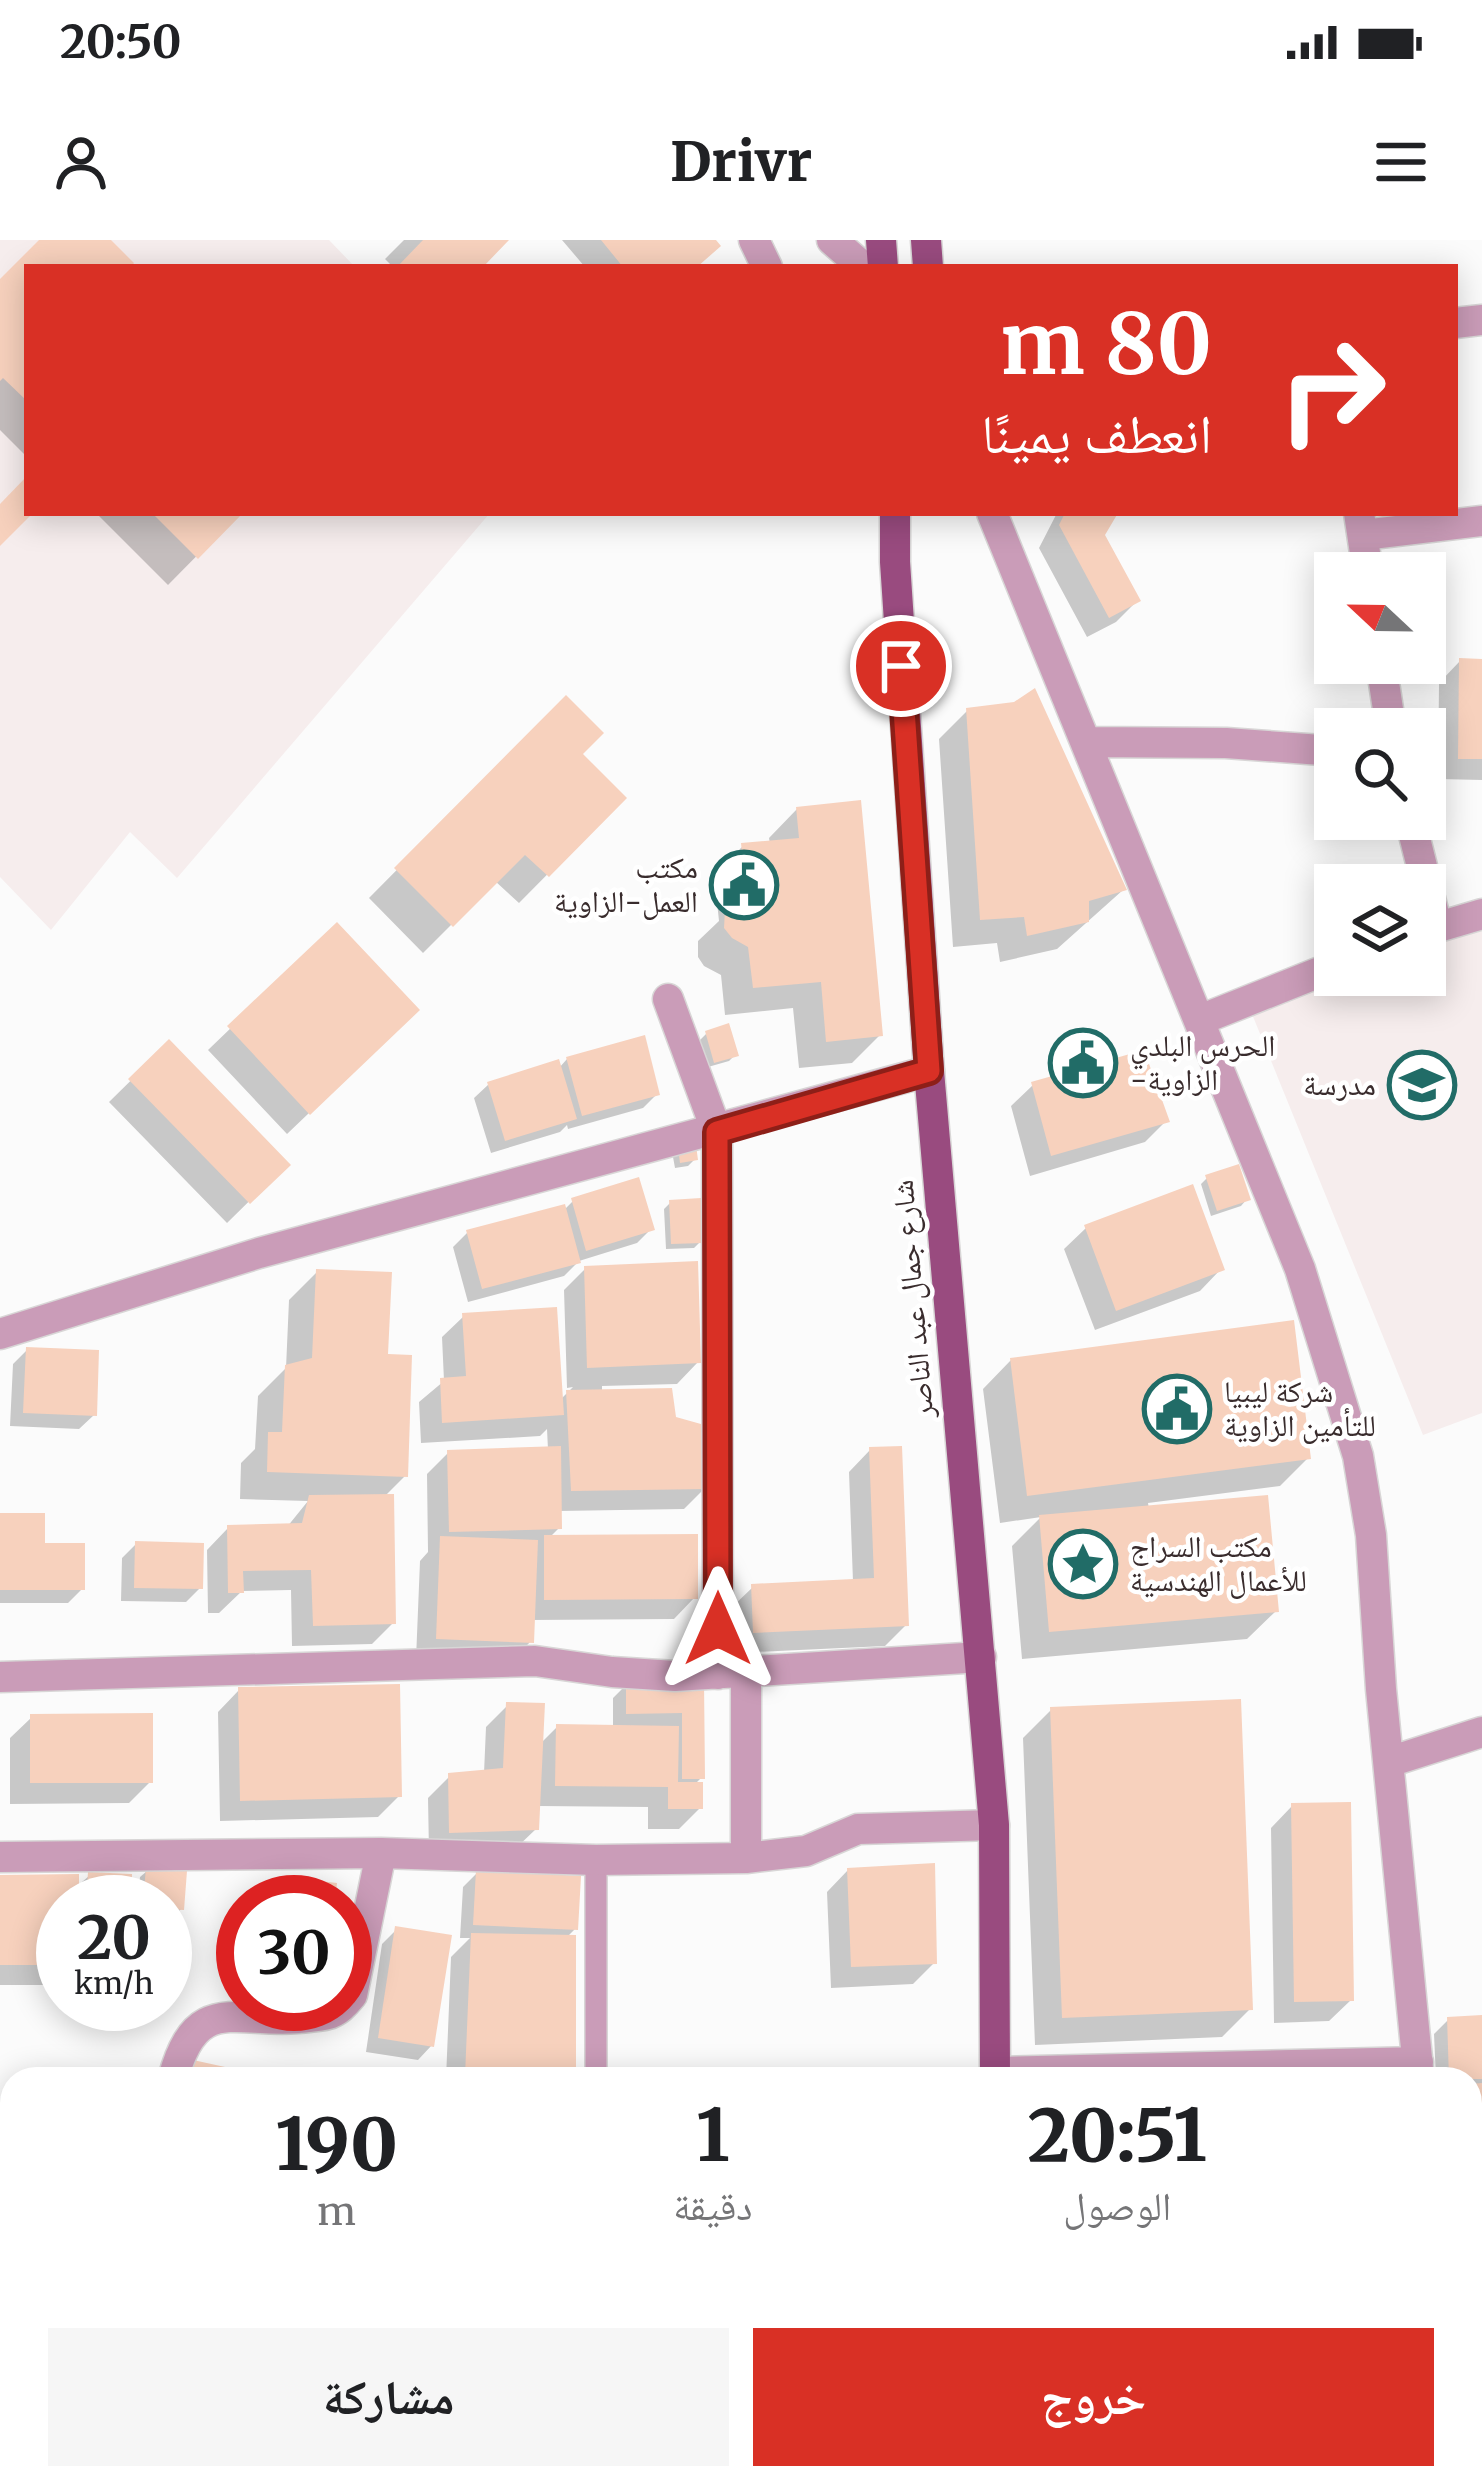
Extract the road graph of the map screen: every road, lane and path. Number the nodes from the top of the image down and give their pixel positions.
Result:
1 (832, 240) edge
2 (860, 264) edge
3 (895, 516) edge
4 (993, 516) edge
5 (1482, 521) edge
6 (1361, 524) edge
7 (1088, 742) junction
8 (1314, 749) edge
9 (1482, 914) edge
10 (1446, 924) edge
11 (1314, 974) edge
12 (668, 999) dead end
13 (1200, 1020) junction
14 (929, 1071) junction
15 (717, 1132) junction
16 (0, 1334) edge
17 (981, 1657) junction
18 (732, 1673) junction
19 (0, 1677) edge
20 (1482, 1732) edge
21 (1388, 1762) junction
22 (994, 1826) junction
23 (381, 1853) junction
24 (0, 1857) edge
25 (746, 1858) junction
26 (596, 1860) junction
27 (372, 1897) edge
28 (216, 2015) edge
29 (175, 2067) edge
30 (596, 2067) edge
31 (995, 2067) edge
32 (1418, 2067) edge

1 - 2 street
3 - 14 main road, شارع جمال عبد الناصر
4 - 7 street
5 - 6 street
7 - 8 street
7 - 13 street
9 - 10 street
11 - 13 street
12 - 15 street
13 - 21 street
14 - 15 street
14 - 17 main road, شارع جمال عبد الناصر
15 - 16 street
15 - 18 street
17 - 18 street
17 - 22 main road, شارع جمال عبد الناصر
18 - 19 street
18 - 25 street
20 - 21 street
21 - 32 street
22 - 25 street
22 - 31 main road, شارع جمال عبد الناصر
23 - 24 street
23 - 26 street
23 - 27 street
25 - 26 street
26 - 30 lane
28 - 29 street

